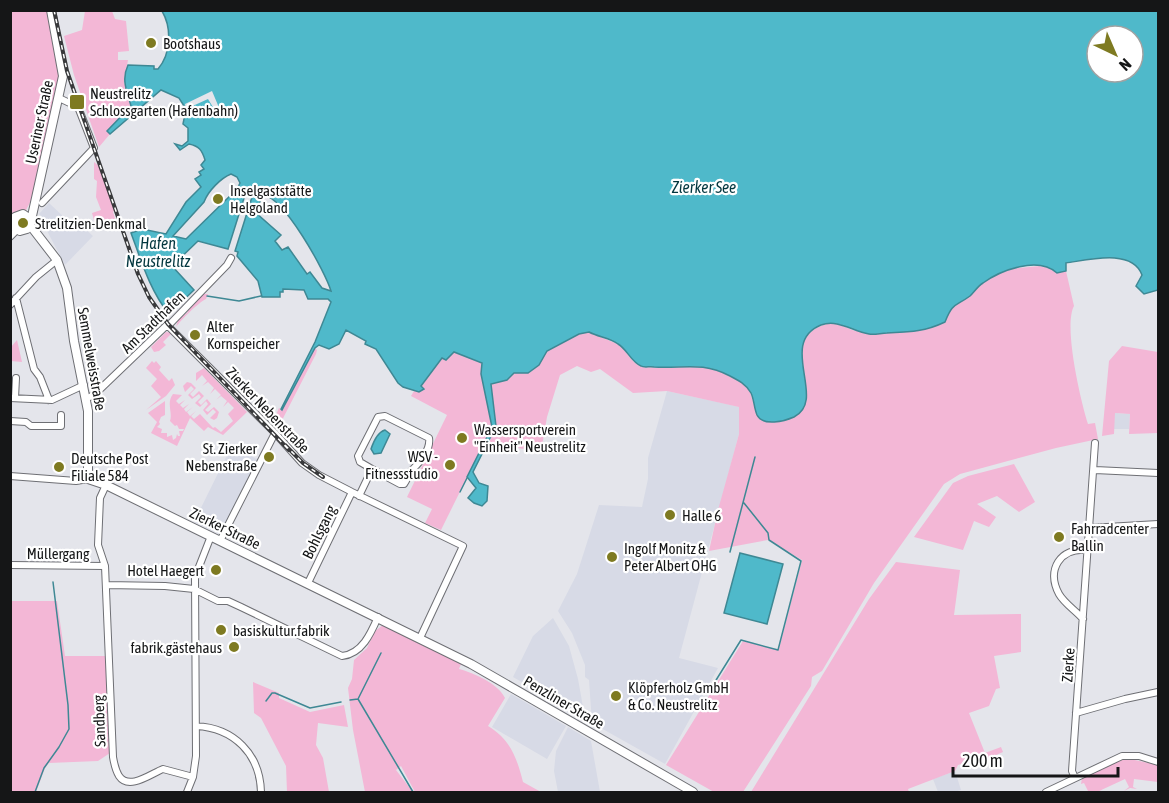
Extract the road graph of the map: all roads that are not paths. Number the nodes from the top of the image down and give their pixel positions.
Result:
1 (51, 10) edge
2 (60, 98) junction
3 (38, 203) junction
4 (20, 223) edge
5 (10, 237) edge
6 (231, 258) dead end
7 (57, 260) junction
8 (16, 298) junction
9 (10, 305) edge
10 (168, 326) junction
11 (16, 378) dead end
12 (84, 385) junction
13 (13, 398) edge
14 (87, 399) junction
15 (49, 400) junction
16 (61, 415) dead end
17 (10, 421) edge
18 (275, 433) junction
19 (1095, 443) dead end
20 (372, 469) junction
21 (1095, 470) junction
22 (1158, 472) edge
23 (10, 477) edge
24 (88, 479) junction
25 (104, 488) junction
26 (352, 492) junction
27 (359, 496) junction
28 (1158, 524) edge
29 (1090, 528) junction
30 (215, 538) junction
31 (1088, 550) junction
32 (10, 565) edge
33 (105, 566) junction
34 (308, 583) junction
35 (106, 585) junction
36 (194, 589) junction
37 (378, 617) junction
38 (1083, 619) junction
39 (420, 638) junction
40 (1158, 692) edge
41 (1076, 713) junction
42 (196, 726) junction
43 (1158, 762) edge
44 (193, 777) junction
45 (1075, 778) junction
46 (187, 792) edge
47 (261, 792) edge
48 (693, 792) edge
49 (1046, 792) edge

1 - 2 main road, Useriner Straße
2 - 3 main road, Useriner Straße
2 - 3 street
3 - 4 main road, Useriner Straße
4 - 5 street
4 - 7 main road, Semmelweisstraße
6 - 10 street, Am Stadthafen
7 - 8 street
7 - 12 main road, Semmelweisstraße
8 - 9 street
8 - 15 street
10 - 14 street, Am Stadthafen
10 - 18 street, Zierker Nebenstraße
11 - 13 street
12 - 14 main road, Semmelweisstraße
12 - 15 street
13 - 15 street
14 - 24 main road, Semmelweisstraße
16 - 17 street
18 - 26 street, Zierker Nebenstraße
18 - 30 street
19 - 21 street, Zierke
20 - 20 street
20 - 27 street
21 - 22 street
21 - 29 street, Zierke
23 - 24 street, Zierker Straße
24 - 25 main road, Zierker Straße
25 - 30 main road, Zierker Straße
25 - 33 street, Sandberg
26 - 27 street, Zierker Nebenstraße
26 - 34 street, Bohlsgang
27 - 39 street, Zierker Nebenstraße
28 - 29 street
29 - 31 street, Zierke
30 - 34 main road, Zierker Straße
30 - 36 street
31 - 38 street, Zierke
31 - 38 street
32 - 33 street, Müllergang
33 - 35 street, Sandberg
34 - 37 main road, Zierker Straße
35 - 36 street
35 - 44 street, Sandberg
36 - 37 street
36 - 42 street
37 - 39 main road, Zierker Straße
38 - 41 street, Zierke
39 - 48 main road, Penzliner Straße
40 - 41 street
41 - 45 street, Zierke
42 - 44 street
42 - 47 street
43 - 45 street
44 - 46 street
45 - 49 street

